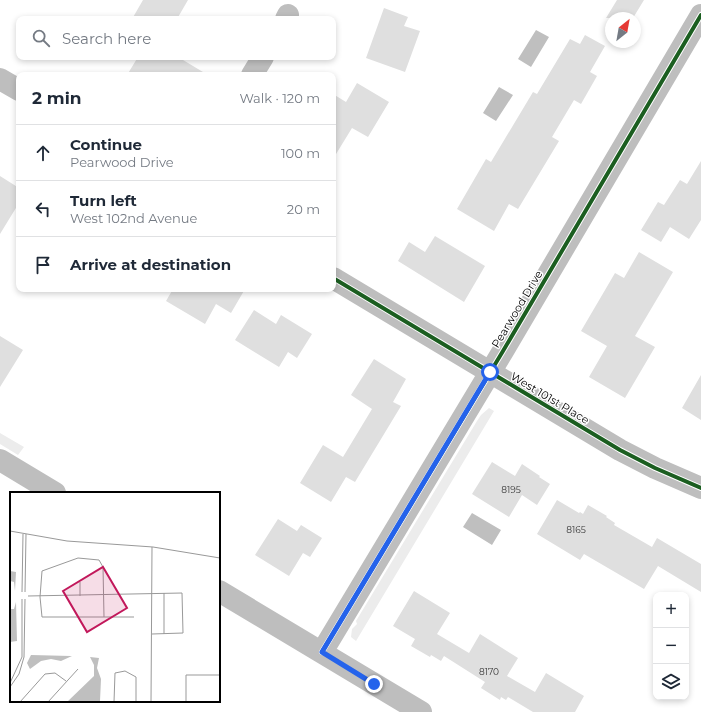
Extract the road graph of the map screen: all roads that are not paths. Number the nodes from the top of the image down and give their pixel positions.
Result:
1 (701, 14) edge
2 (261, 60) edge
3 (254, 72) edge
4 (0, 79) edge
5 (16, 88) edge
6 (336, 280) edge
7 (490, 372) junction
8 (0, 460) edge
9 (701, 488) edge
10 (53, 492) edge
11 (220, 592) edge
12 (322, 652) junction
13 (421, 712) edge

1 - 7 street, Pearwood Drive
2 - 3 street
4 - 5 street
6 - 7 street, West 101st Place
7 - 9 street, West 101st Place
7 - 12 street, Pearwood Drive
8 - 10 street
11 - 12 street
12 - 13 street

